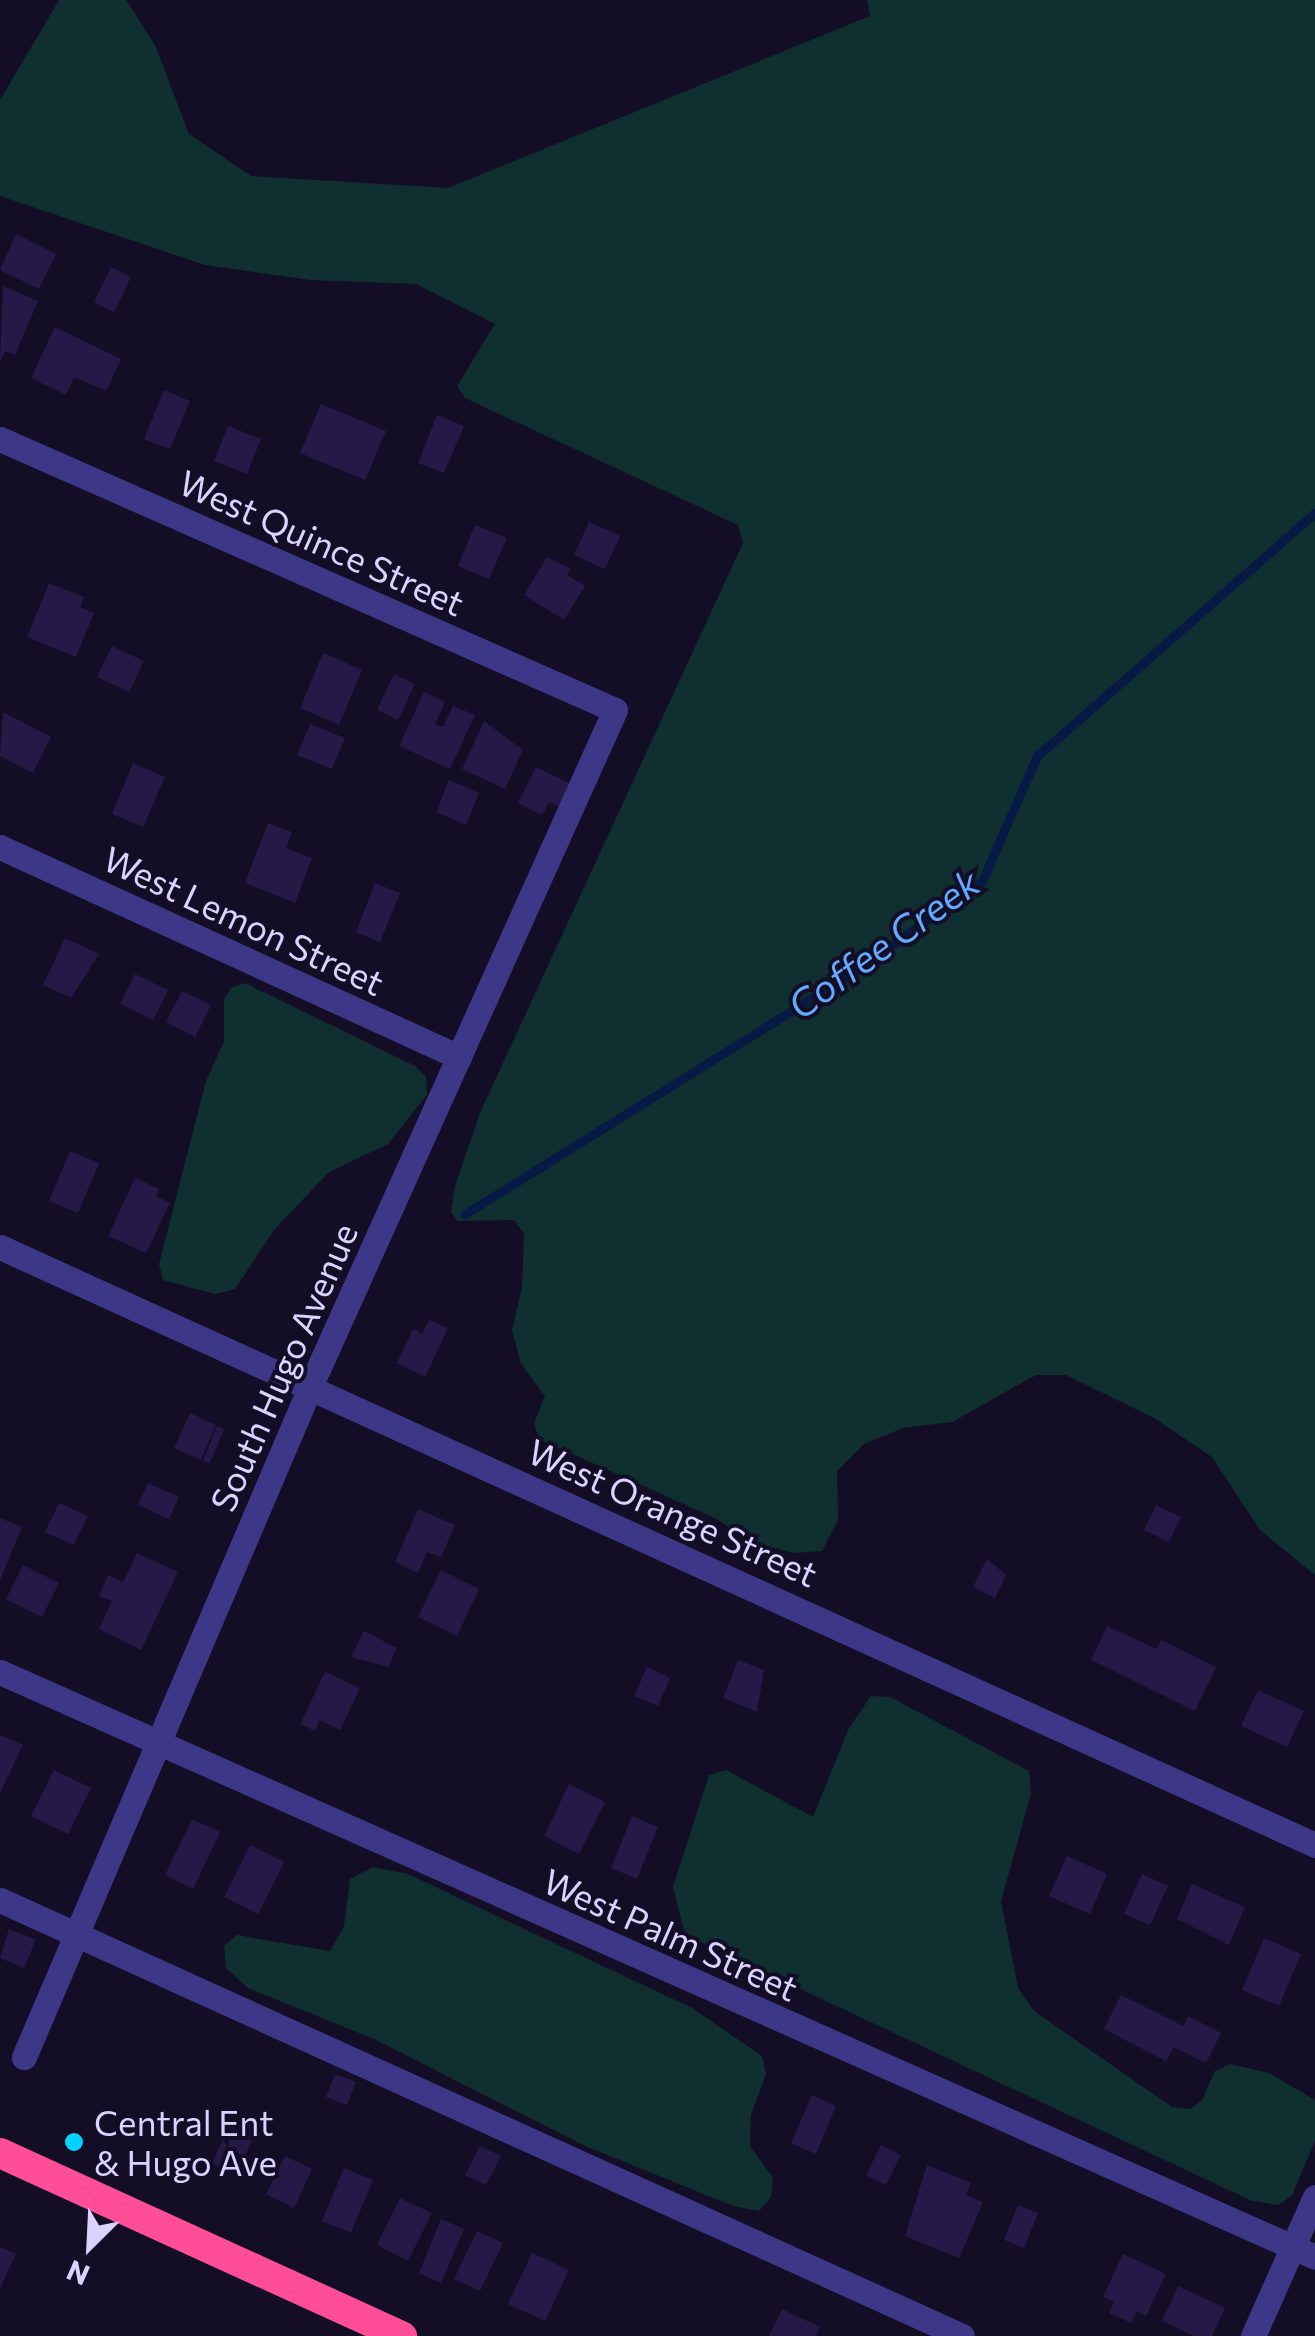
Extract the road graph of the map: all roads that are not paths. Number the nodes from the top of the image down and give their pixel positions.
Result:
1 (0, 439) edge
2 (615, 710) joint
3 (0, 847) edge
4 (459, 1058) junction
5 (0, 1247) edge
6 (311, 1386) junction
7 (0, 1672) edge
8 (159, 1746) junction
9 (1315, 1845) edge
10 (0, 1900) edge
11 (77, 1935) junction
12 (24, 2056) dead end
13 (0, 2153) edge
14 (1315, 2197) edge
15 (1304, 2252) edge
16 (402, 2336) edge
17 (962, 2336) edge
18 (1253, 2336) edge

1 - 2 street, West Quince Street
2 - 4 street, South Hugo Avenue
3 - 4 street, West Lemon Street
4 - 6 street, South Hugo Avenue
5 - 6 street, West Orange Street
6 - 8 street, South Hugo Avenue
6 - 9 street, West Orange Street
7 - 8 street, West Palm Street
8 - 11 street, South Hugo Avenue
8 - 15 street, West Palm Street
10 - 11 street
11 - 12 street, South Hugo Avenue
11 - 17 street
13 - 16 highway
14 - 15 street
15 - 18 street

